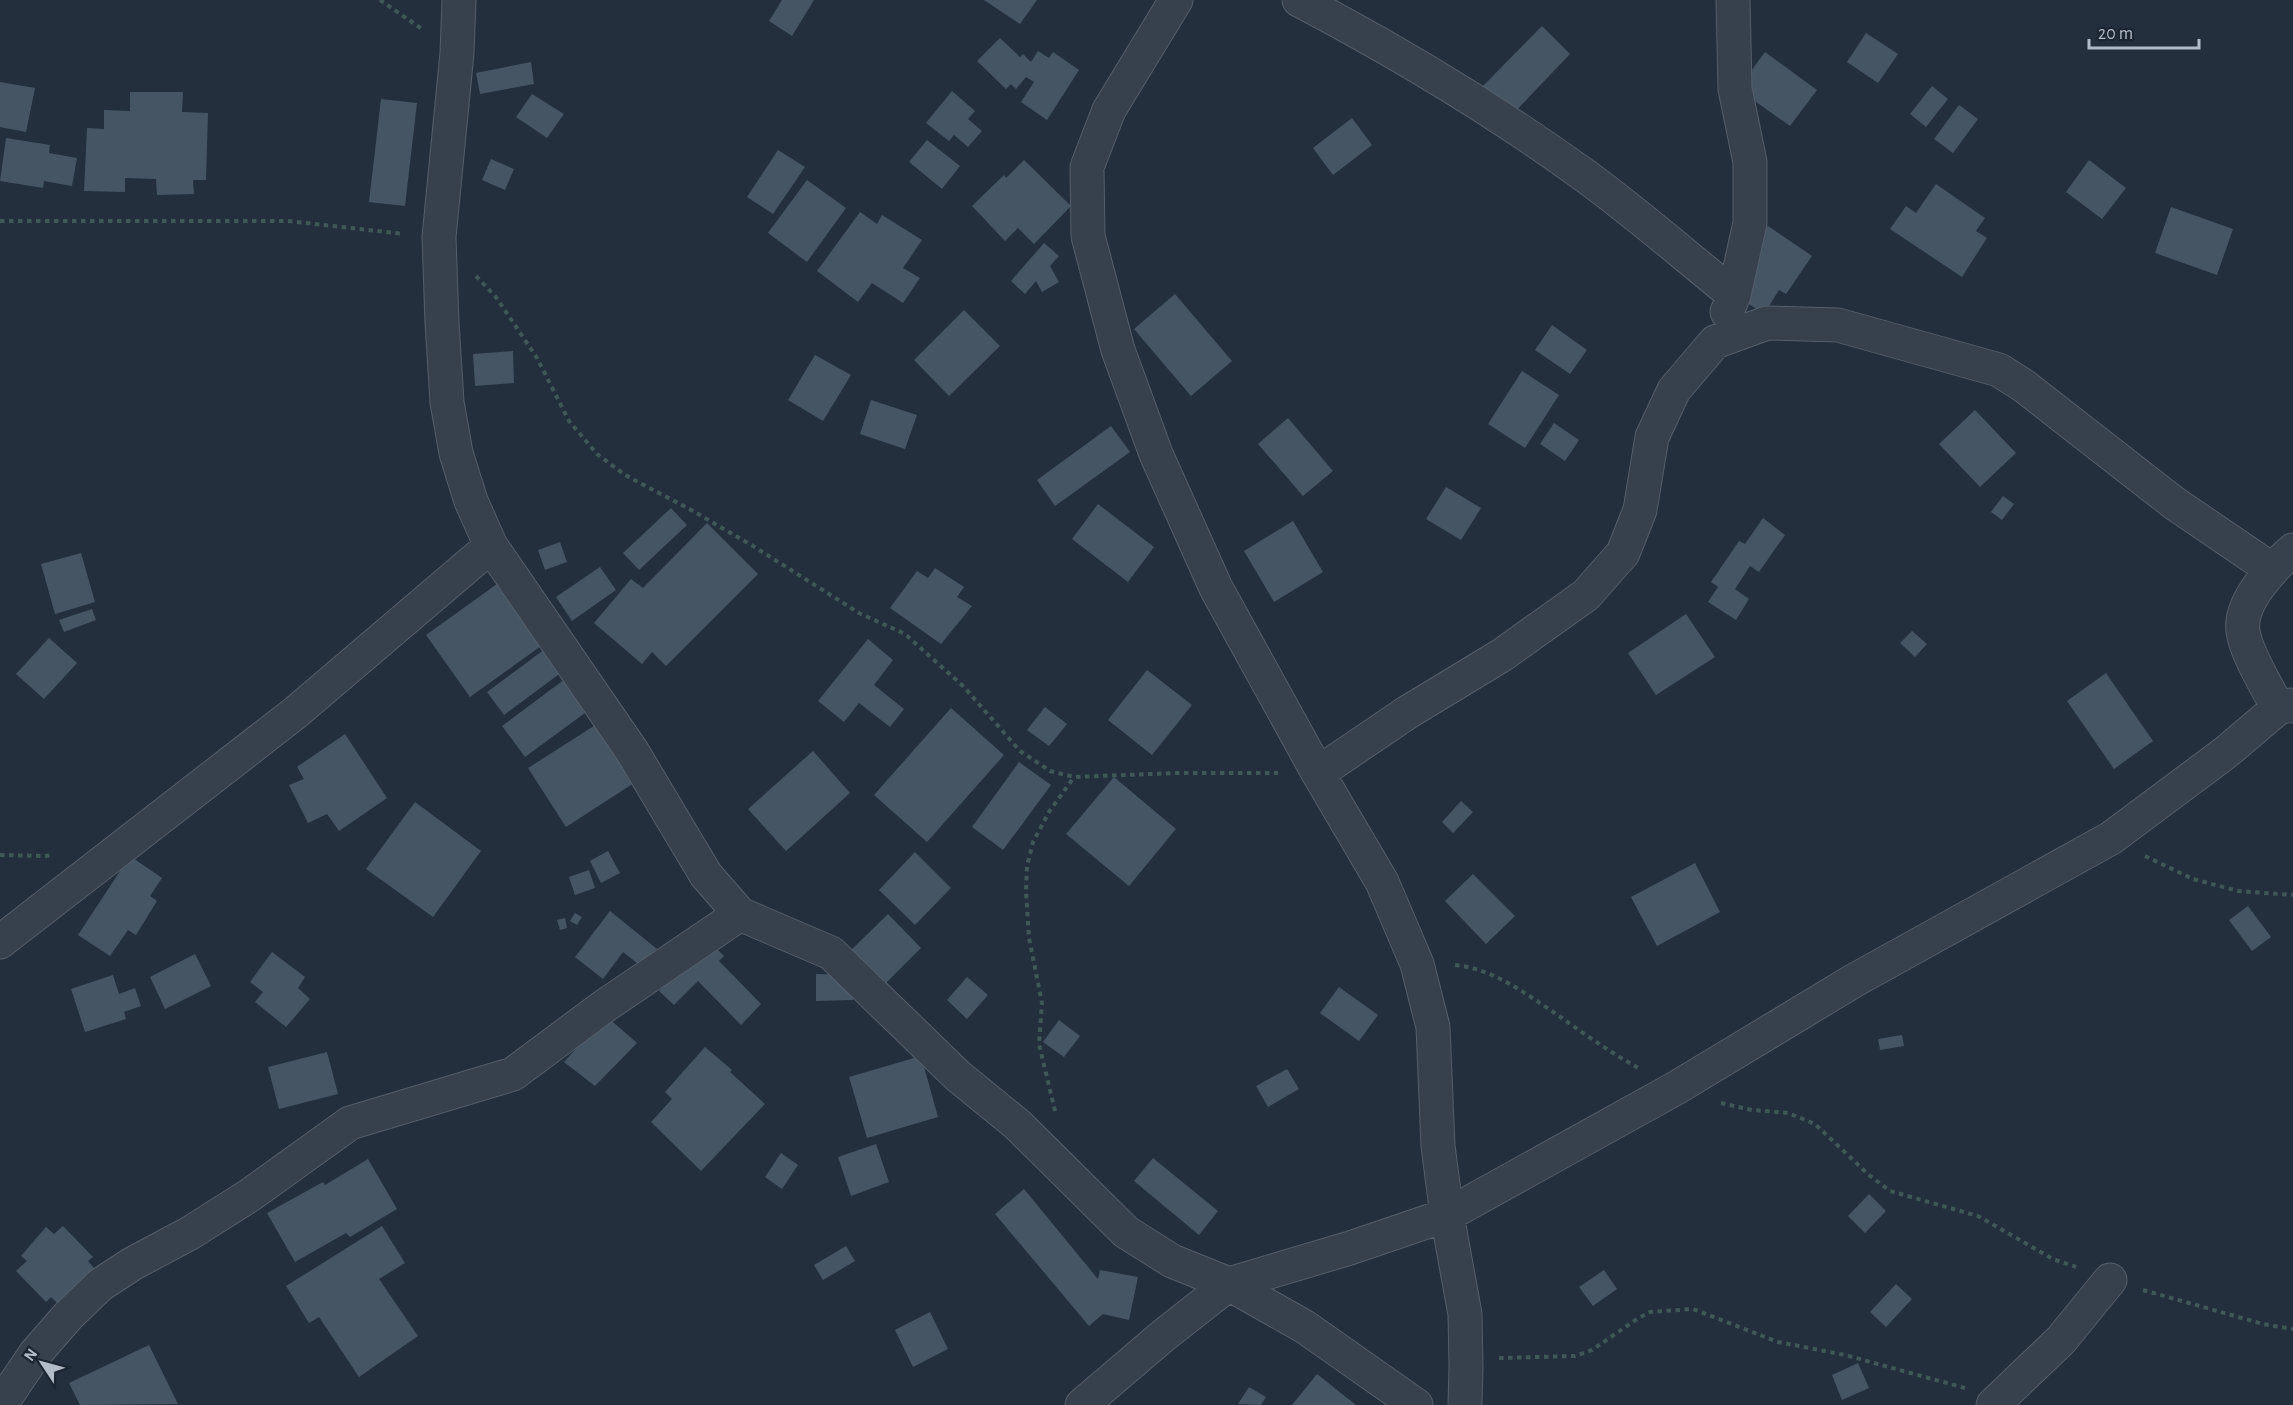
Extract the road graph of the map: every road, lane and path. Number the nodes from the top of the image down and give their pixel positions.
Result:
1 (380, 0) edge
2 (459, 0) edge
3 (1176, 0) edge
4 (1299, 0) edge
5 (1733, 0) edge
6 (457, 53) junction
7 (0, 221) edge
8 (439, 237) junction
9 (1734, 295) junction
10 (1715, 342) junction
11 (491, 546) junction
12 (2282, 559) edge
13 (2286, 707) edge
14 (1318, 773) junction
15 (1074, 777) junction
16 (2111, 838) junction
17 (2293, 895) edge
18 (740, 915) junction
19 (0, 942) edge
20 (1417, 964) junction
21 (1676, 1088) junction
22 (1056, 1114) dead end
23 (1447, 1215) junction
24 (2110, 1280) junction
25 (1229, 1284) junction
26 (2293, 1329) edge
27 (1466, 1367) junction
28 (0, 1401) edge
29 (1997, 1402) edge
30 (1082, 1405) edge
31 (1416, 1405) edge
32 (1465, 1405) edge

1 - 6 path
2 - 6 street
3 - 14 street
4 - 9 street
5 - 9 street
6 - 8 street
7 - 8 path
8 - 11 street
8 - 15 path
9 - 10 street
10 - 12 street
10 - 14 street
11 - 18 street
11 - 19 street
12 - 13 street
13 - 16 street
14 - 15 path
14 - 20 street
15 - 22 path
16 - 17 path
16 - 21 street
18 - 25 street
18 - 28 street
20 - 21 path
20 - 23 street
21 - 23 street
21 - 24 path
23 - 25 street
23 - 27 street
24 - 26 path
24 - 29 street
25 - 30 street
25 - 31 street
27 - 29 path
27 - 32 street

